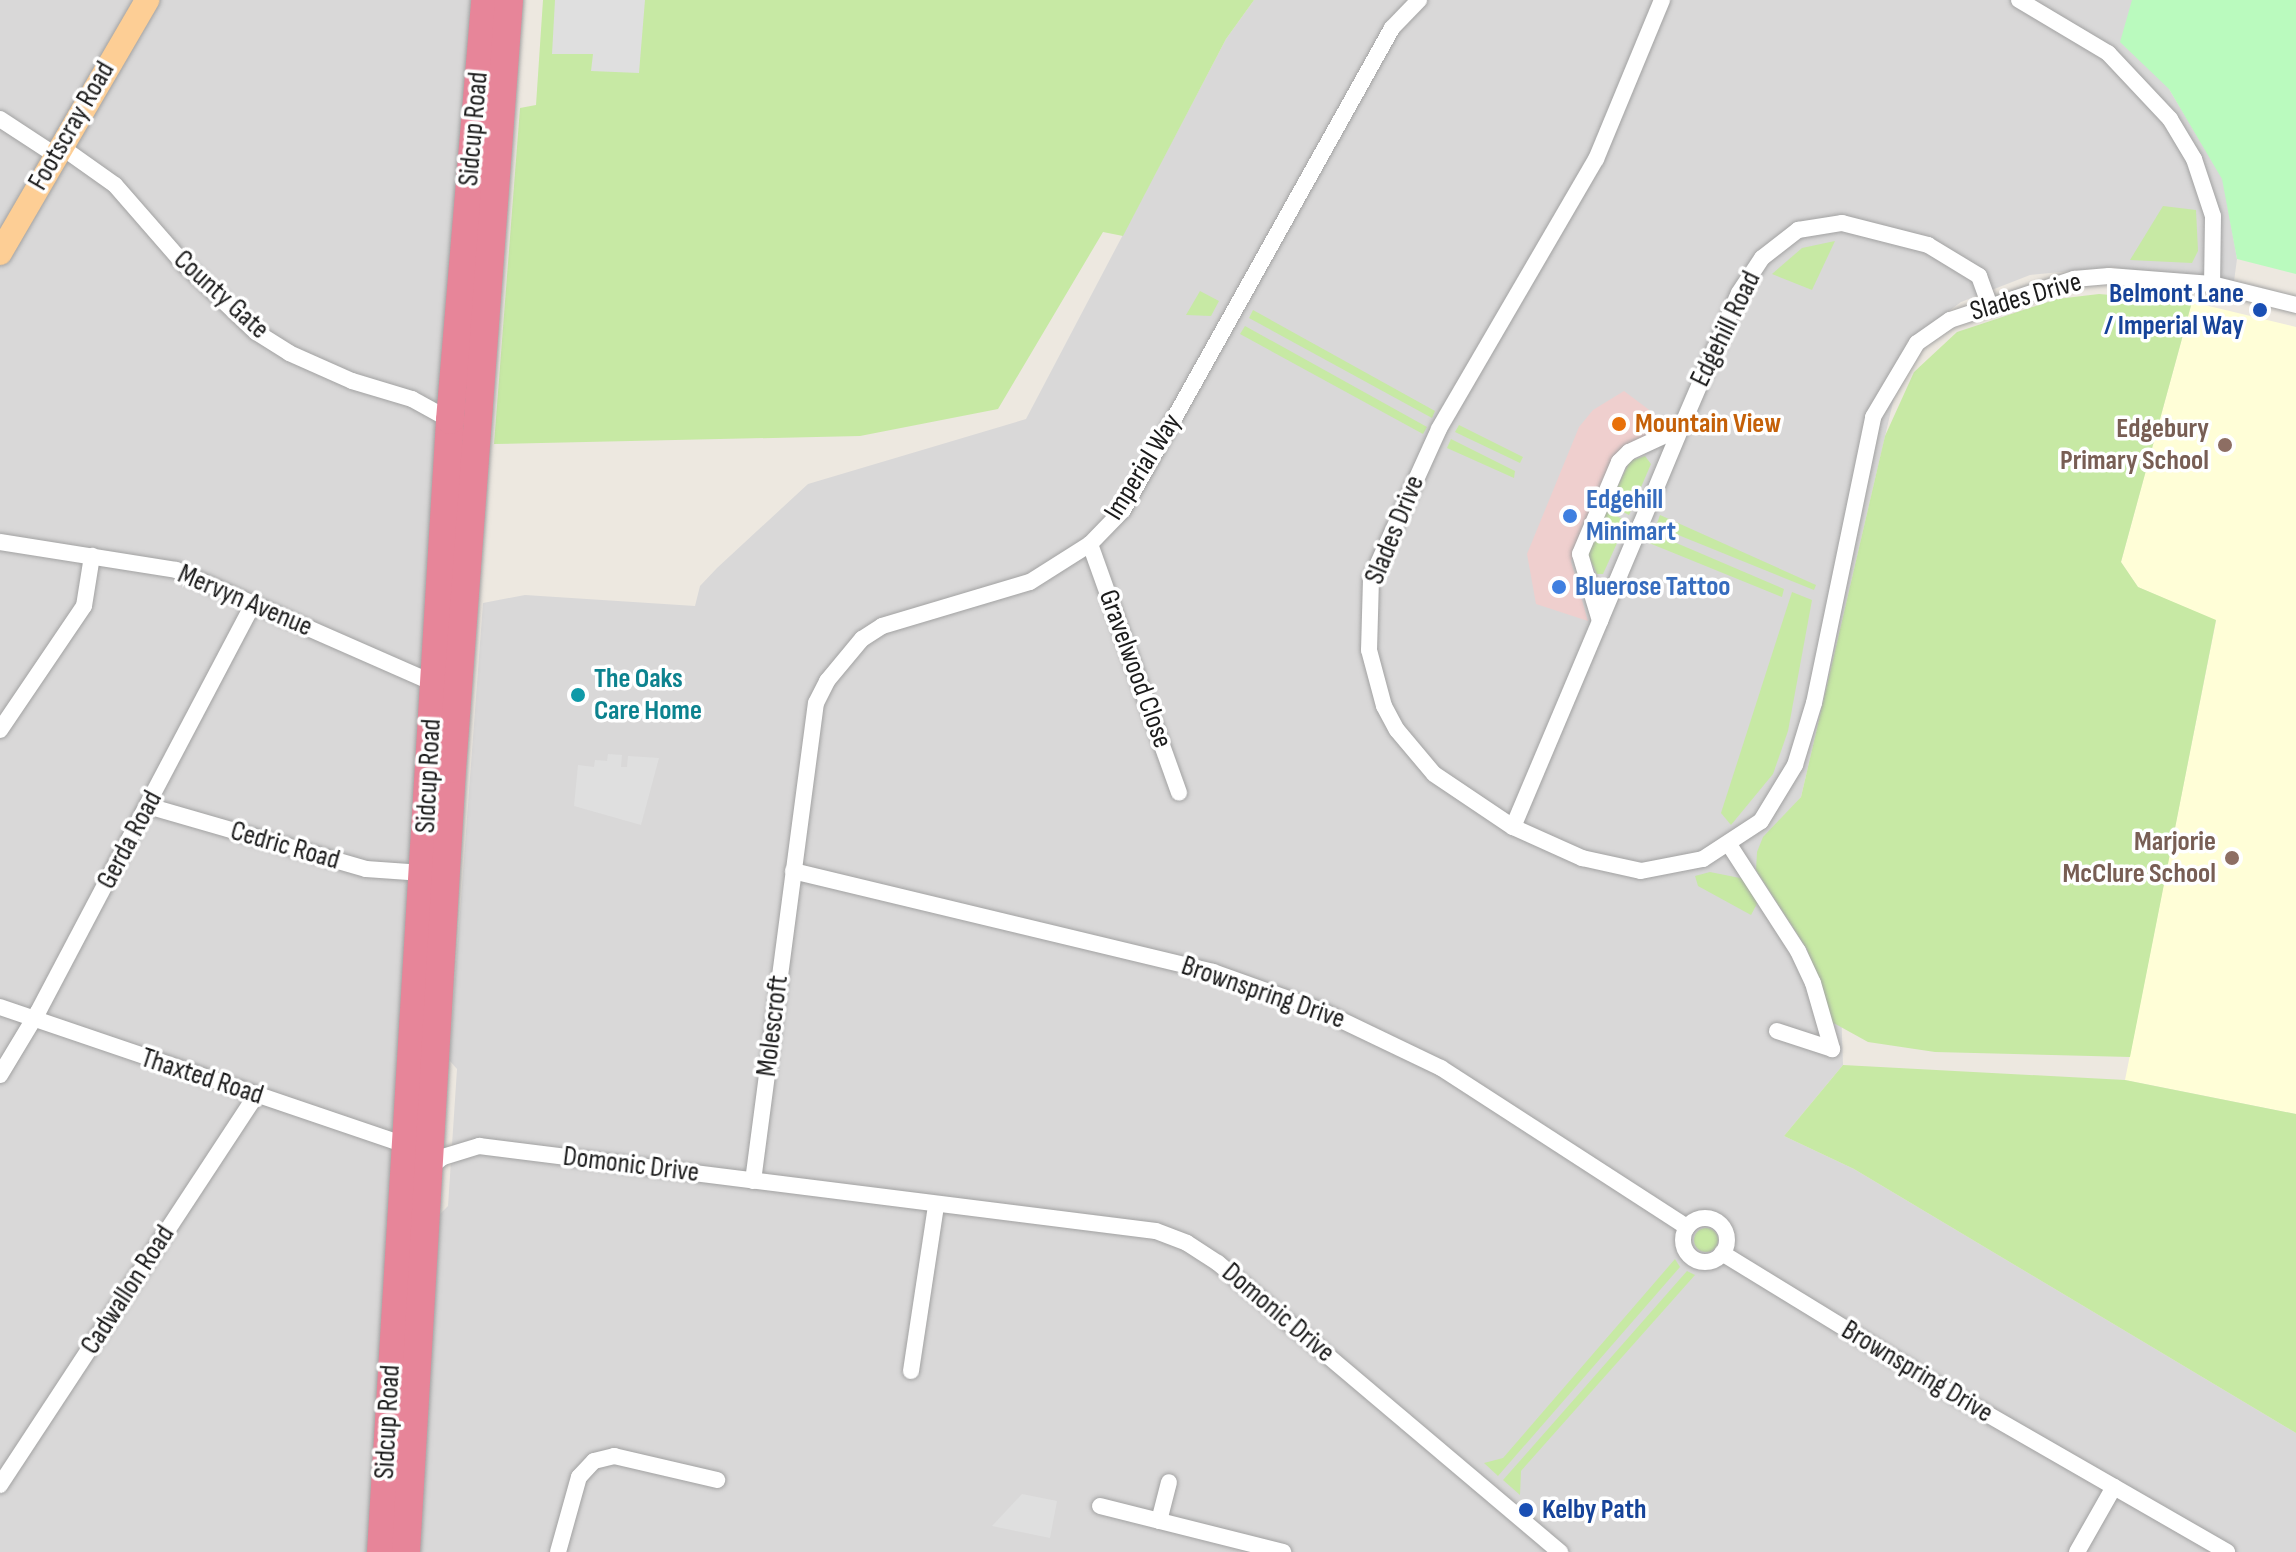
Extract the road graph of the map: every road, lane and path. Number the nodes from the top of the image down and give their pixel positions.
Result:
1 (147, 0) edge
2 (485, 0) edge
3 (509, 0) edge
4 (1419, 0) edge
5 (1662, 0) edge
6 (2019, 0) edge
7 (0, 119) edge
8 (58, 150) junction
9 (0, 253) edge
10 (2212, 284) junction
11 (1989, 303) junction
12 (2296, 305) edge
13 (453, 383) junction
14 (412, 399) junction
15 (450, 420) junction
16 (1681, 428) junction
17 (0, 542) edge
18 (1090, 544) junction
19 (92, 556) junction
20 (254, 602) junction
21 (1600, 621) junction
22 (434, 683) junction
23 (0, 730) edge
24 (1179, 793) dead end
25 (148, 806) junction
26 (1513, 827) junction
27 (1730, 846) junction
28 (793, 871) junction
29 (423, 873) junction
30 (0, 1007) edge
31 (33, 1021) junction
32 (1777, 1031) dead end
33 (0, 1075) edge
34 (256, 1095) junction
35 (406, 1145) junction
36 (427, 1170) junction
37 (753, 1181) junction
38 (936, 1206) junction
39 (1687, 1227) junction
40 (1722, 1253) junction
41 (911, 1371) dead end
42 (717, 1480) dead end
43 (1169, 1482) dead end
44 (0, 1485) edge
45 (2114, 1487) junction
46 (1100, 1506) dead end
47 (1159, 1521) junction
48 (381, 1552) edge
49 (406, 1552) edge
50 (558, 1552) edge
51 (1283, 1552) edge
52 (1560, 1552) edge
53 (2077, 1552) edge
54 (2227, 1552) edge

1 - 8 main road, Footscray Road
2 - 13 highway, Sidcup Road
3 - 36 highway, Sidcup Road
4 - 18 street, Imperial Way
5 - 26 street, Slades Drive
6 - 10 street
7 - 8 street, County Gate
8 - 9 main road, Footscray Road
8 - 14 street, County Gate
10 - 11 street, Slades Drive
10 - 12 street, Slades Drive
11 - 16 street, Edgehill Road
11 - 27 street, Slades Drive
13 - 14 street
13 - 15 highway, Sidcup Road
14 - 15 street, County Gate
15 - 22 highway, Sidcup Road
16 - 21 street, Edgehill Road
16 - 21 street
17 - 19 street, Mervyn Avenue
18 - 24 street, Gravelwood Close
18 - 28 street, Imperial Way
19 - 20 street, Mervyn Avenue
19 - 23 street
20 - 22 street, Mervyn Avenue
20 - 25 street, Gerda Road
21 - 26 street, Edgehill Road
22 - 29 highway, Sidcup Road
25 - 29 street, Cedric Road
25 - 31 street, Gerda Road
26 - 27 street, Slades Drive
27 - 32 street
28 - 37 street, Molescroft
28 - 39 street, Brownspring Drive
29 - 35 highway, Sidcup Road
30 - 31 street, Thaxted Road
31 - 33 street, Gerda Road
31 - 34 street, Thaxted Road
34 - 35 street, Thaxted Road
34 - 44 street, Cadwallon Road
35 - 48 highway, Sidcup Road
36 - 37 street, Domonic Drive
36 - 49 highway, Sidcup Road
37 - 38 street, Domonic Drive
38 - 41 street
38 - 52 street, Domonic Drive
39 - 40 street
39 - 40 street, Brownspring Drive
40 - 45 street, Brownspring Drive
42 - 50 street
43 - 47 street
45 - 53 street
45 - 54 street, Brownspring Drive
46 - 47 street
47 - 51 street

